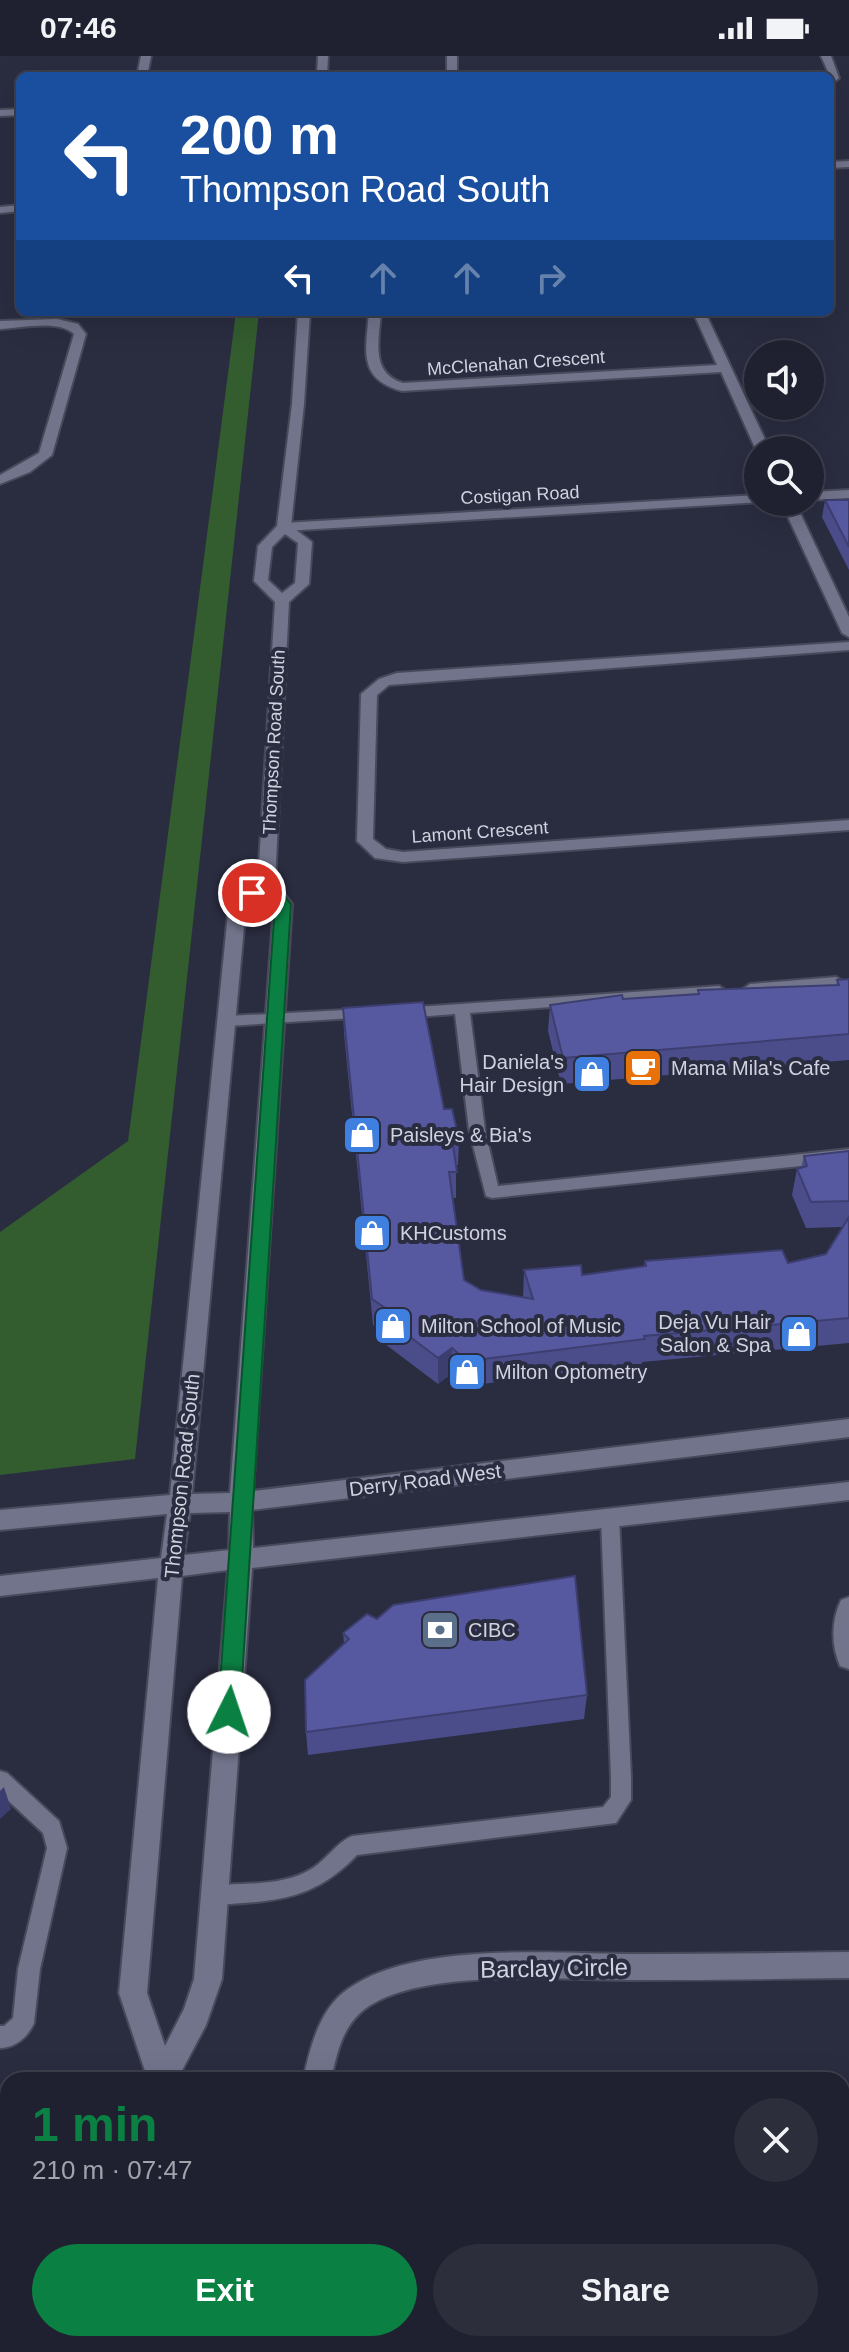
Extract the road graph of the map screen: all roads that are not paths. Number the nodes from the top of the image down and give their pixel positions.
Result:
1 (304, 316) edge
2 (375, 316) edge
3 (701, 316) edge
4 (0, 325) edge
5 (725, 368) junction
6 (757, 436) edge
7 (0, 480) edge
8 (849, 494) edge
9 (824, 495) edge
10 (744, 500) edge
11 (795, 516) edge
12 (284, 527) junction
13 (282, 601) junction
14 (849, 633) edge
15 (849, 646) edge
16 (849, 825) edge
17 (266, 883) junction
18 (836, 982) edge
19 (462, 1010) junction
20 (274, 1018) junction
21 (228, 1021) junction
22 (849, 1155) edge
23 (849, 1428) edge
24 (849, 1491) edge
25 (241, 1502) junction
26 (180, 1505) junction
27 (610, 1517) junction
28 (0, 1520) edge
29 (241, 1558) junction
30 (171, 1567) junction
31 (0, 1586) edge
32 (849, 1607) edge
33 (849, 1658) edge
34 (0, 1780) edge
35 (215, 1895) junction
36 (849, 1965) edge
37 (0, 2037) edge
38 (160, 2072) edge
39 (166, 2072) edge
40 (319, 2072) edge

1 - 12 main road
2 - 5 main road, McClenahan Crescent
3 - 5 main road
4 - 7 main road
5 - 6 main road
8 - 9 main road
10 - 12 main road, Costigan Road
11 - 14 main road
12 - 13 main road
12 - 13 main road
13 - 17 main road, Thompson Road South
15 - 16 main road, Lamont Crescent
17 - 20 main road, Thompson Road South
17 - 21 main road, Thompson Road South
18 - 19 lane
19 - 20 lane
19 - 22 lane
20 - 21 lane
20 - 25 main road, Thompson Road South
21 - 26 main road, Thompson Road South
23 - 25 main road, Derry Road West
24 - 27 main road
25 - 26 main road, Derry Road West
25 - 29 main road, Thompson Road South
26 - 28 main road, Derry Road West
26 - 30 main road, Thompson Road South
27 - 29 main road
27 - 35 lane
29 - 30 main road
29 - 35 main road, Thompson Road South
30 - 31 main road
30 - 38 main road, Thompson Road South
32 - 33 main road
34 - 37 lane
35 - 39 main road, Thompson Road South
36 - 40 main road, Barclay Circle

